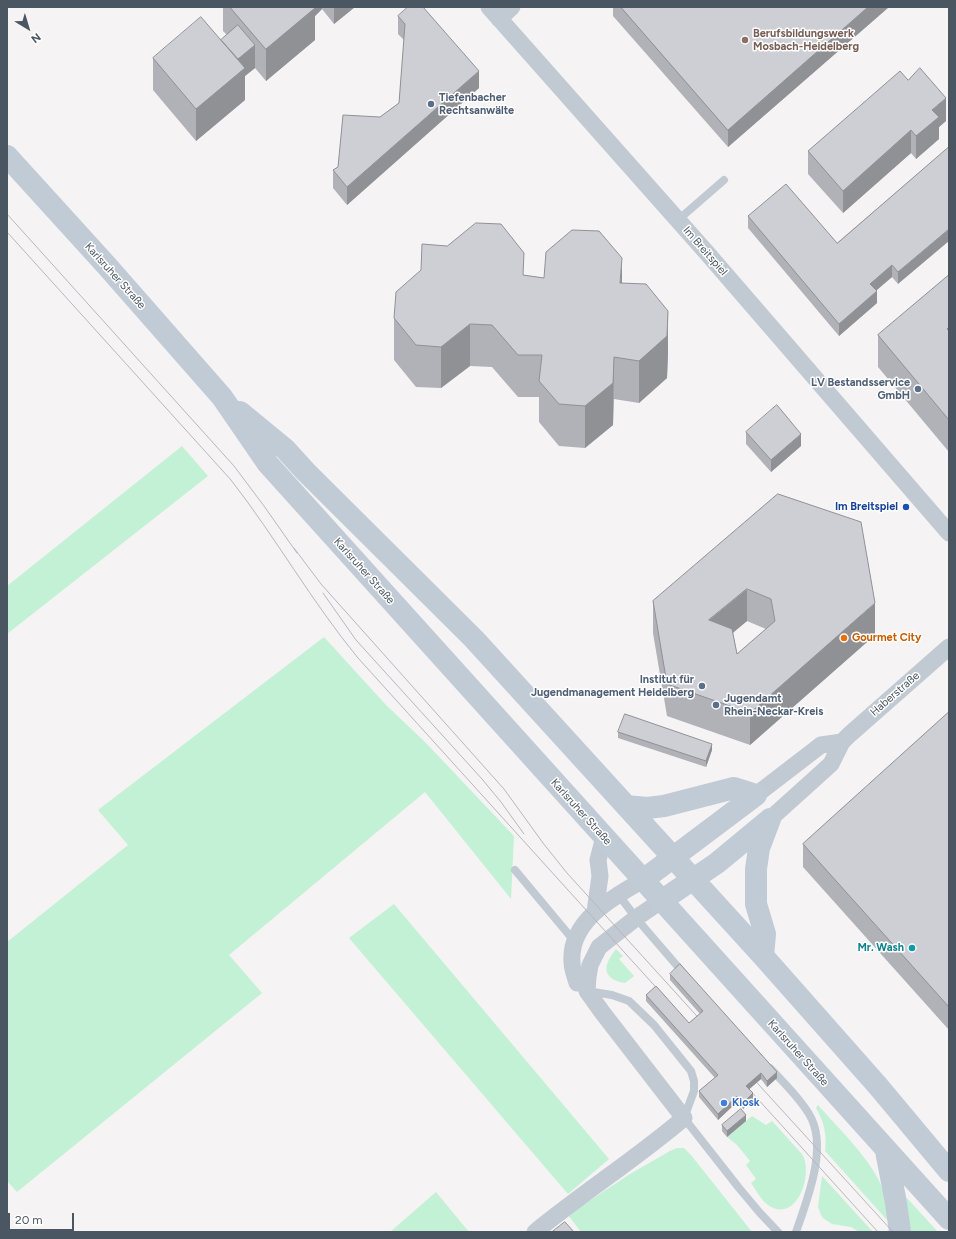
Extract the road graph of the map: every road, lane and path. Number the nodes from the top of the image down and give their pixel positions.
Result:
1 (512, 7) edge
2 (494, 13) edge
3 (7, 156) edge
4 (724, 180) dead end
5 (678, 220) junction
6 (222, 397) junction
7 (949, 534) edge
8 (949, 647) edge
9 (842, 742) junction
10 (756, 795) junction
11 (626, 806) junction
12 (770, 819) junction
13 (604, 837) junction
14 (674, 858) junction
15 (515, 870) dead end
16 (643, 880) junction
17 (694, 880) junction
18 (618, 894) junction
19 (662, 901) junction
20 (595, 912) junction
21 (636, 918) junction
22 (577, 938) junction
23 (763, 956) junction
24 (689, 980) edge
25 (582, 987) junction
26 (764, 1062) edge
27 (684, 1118) junction
28 (886, 1151) junction
29 (949, 1171) edge
30 (949, 1219) edge
31 (535, 1232) edge
32 (778, 1232) edge
33 (796, 1232) edge
34 (900, 1232) edge

1 - 2 street
2 - 5 street, Im Breitspiel
3 - 6 main road, Karlsruher Straße
4 - 5 lane
5 - 7 street, Im Breitspiel
6 - 11 main road, Karlsruher Straße
6 - 13 main road, Karlsruher Straße
8 - 9 street, Haberstraße
9 - 10 street
9 - 12 street, Haberstraße
10 - 11 main road
10 - 14 main road
11 - 14 main road, Karlsruher Straße
12 - 17 main road
12 - 23 main road
13 - 16 main road, Karlsruher Straße
13 - 20 street
14 - 16 main road
14 - 17 main road, Karlsruher Straße
15 - 22 lane
16 - 18 street
16 - 19 main road, Karlsruher Straße
17 - 19 main road
17 - 23 main road, Karlsruher Straße
18 - 20 street
18 - 21 lane
19 - 21 street
19 - 28 main road, Karlsruher Straße
20 - 22 street
21 - 24 lane
21 - 25 street
22 - 25 street
23 - 29 main road, Karlsruher Straße
25 - 27 street
25 - 27 lane
26 - 33 lane
27 - 31 street
27 - 32 lane
28 - 30 main road, Karlsruher Straße
28 - 34 main road

